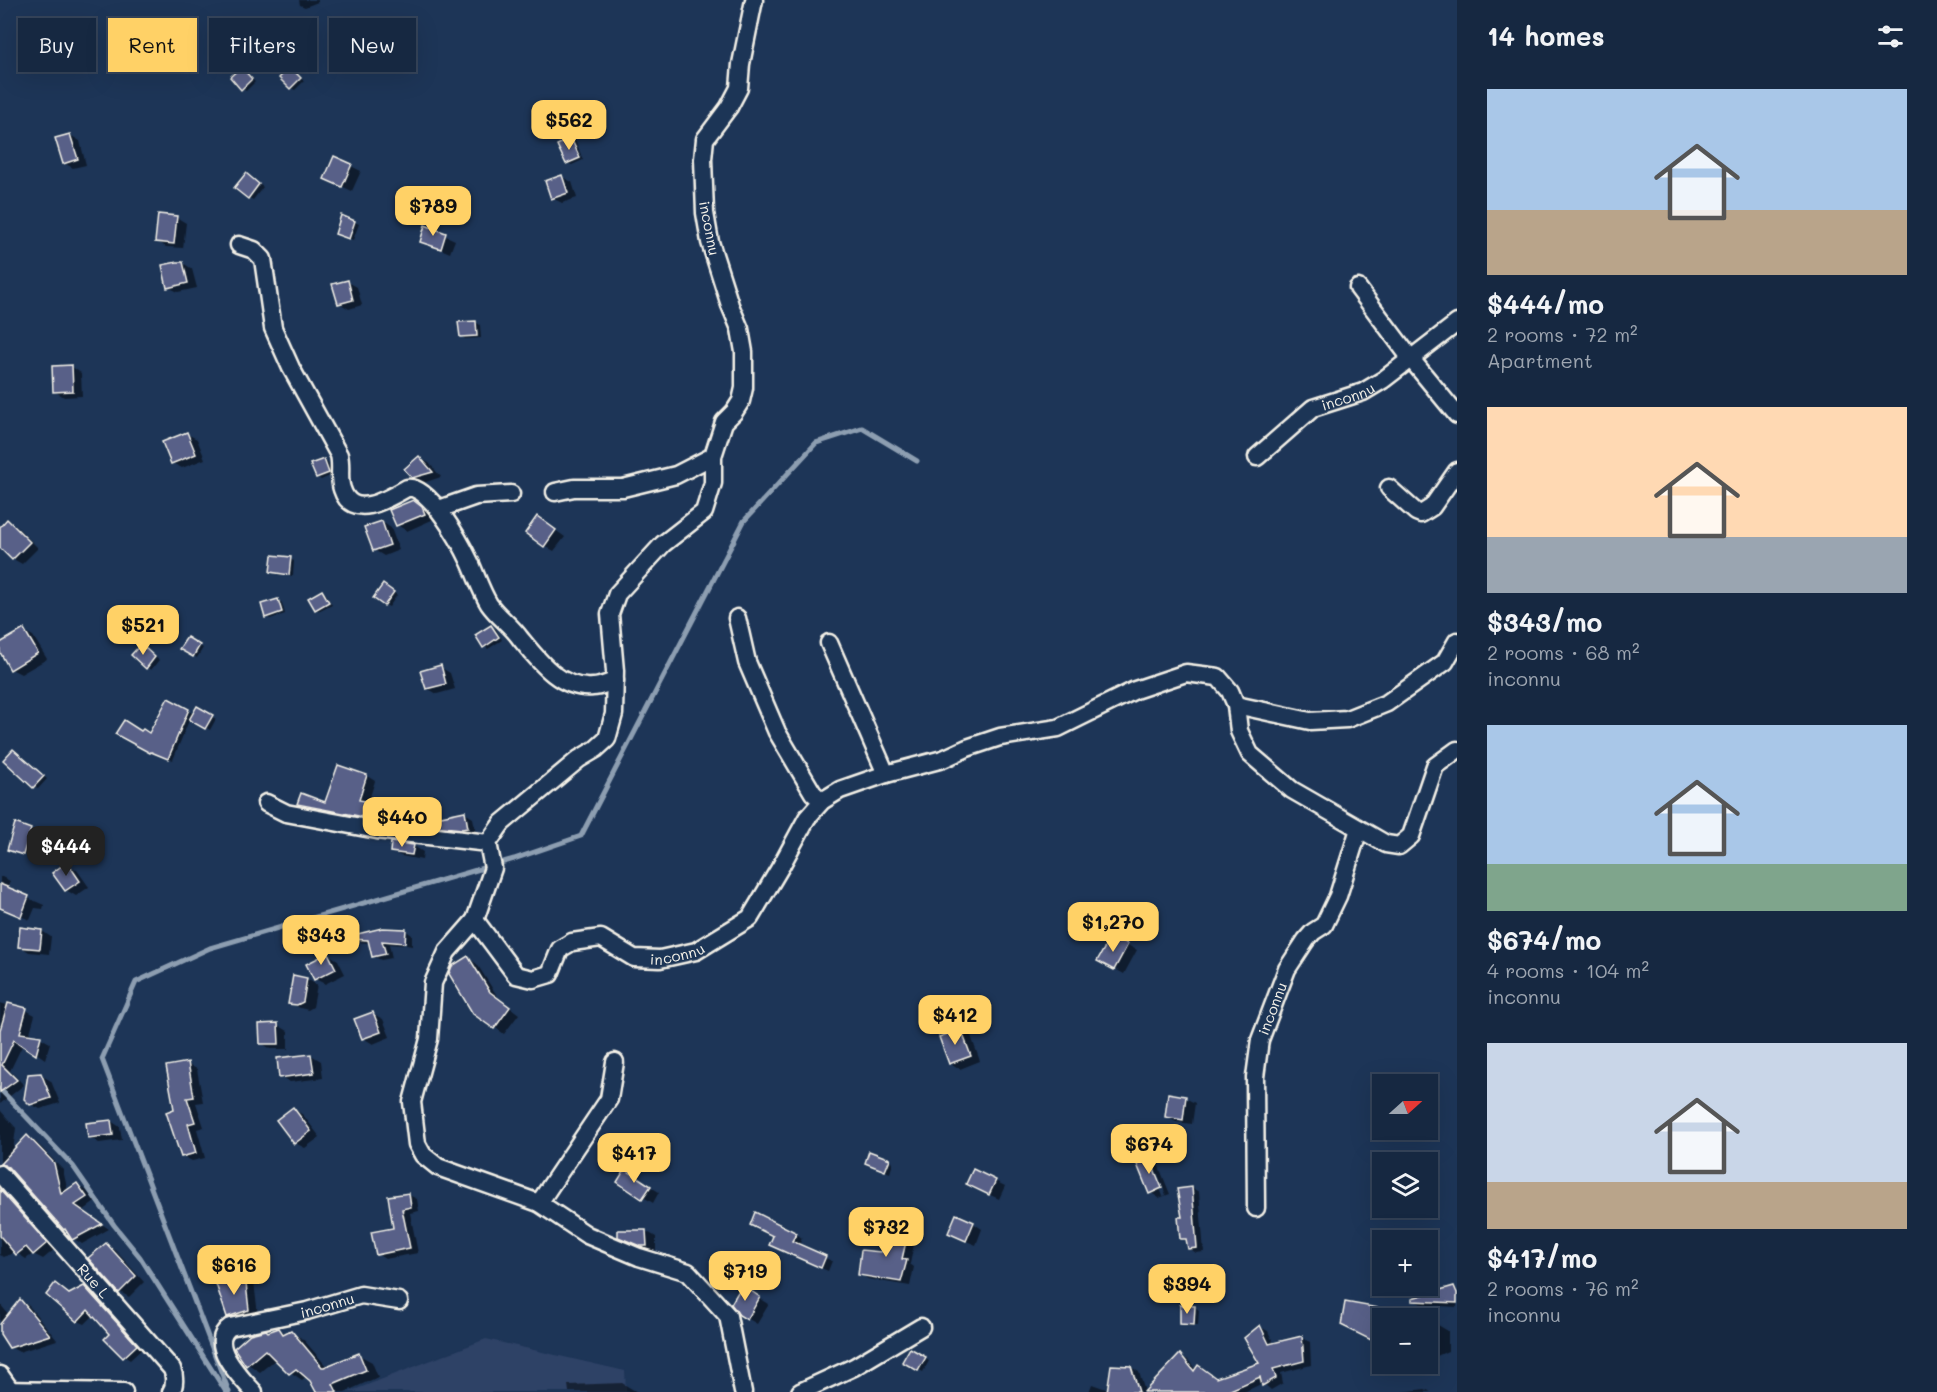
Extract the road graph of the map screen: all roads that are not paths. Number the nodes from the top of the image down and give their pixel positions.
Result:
1 (754, 0) edge
2 (238, 245) dead end
3 (1358, 288) dead end
4 (1457, 323) edge
5 (1411, 358) junction
6 (1457, 416) edge
7 (713, 456) junction
8 (1257, 457) dead end
9 (1457, 471) edge
10 (1389, 488) dead end
11 (555, 492) dead end
12 (511, 494) dead end
13 (439, 509) junction
14 (737, 618) dead end
15 (1457, 641) edge
16 (829, 643) dead end
17 (615, 681) junction
18 (1236, 705) junction
19 (1457, 750) edge
20 (886, 774) junction
21 (822, 801) junction
22 (266, 803) dead end
23 (1359, 829) junction
24 (488, 846) junction
25 (475, 920) junction
26 (615, 1062) dead end
27 (0, 1174) edge
28 (540, 1203) junction
29 (1257, 1208) dead end
30 (399, 1301) dead end
31 (921, 1327) dead end
32 (0, 1375) edge
33 (8, 1391) edge
34 (124, 1392) edge
35 (171, 1392) edge
36 (254, 1392) edge
37 (742, 1392) edge
38 (800, 1392) edge

1 - 7 street, inconnu
2 - 13 street
3 - 5 street
4 - 5 street, inconnu
5 - 6 street
5 - 8 street, inconnu
7 - 11 street
7 - 17 street, inconnu
9 - 10 street
12 - 13 street
13 - 17 street
14 - 21 street
15 - 18 street
16 - 20 street
17 - 24 street, inconnu
18 - 20 street, inconnu
18 - 23 street, inconnu
19 - 23 street, inconnu
20 - 21 street, inconnu
21 - 25 street, inconnu
22 - 24 street
23 - 29 street, inconnu
24 - 25 street
25 - 28 street
26 - 28 street
27 - 35 street, Rue L
28 - 37 street
30 - 36 street, inconnu
31 - 38 street
32 - 33 street
33 - 34 street

